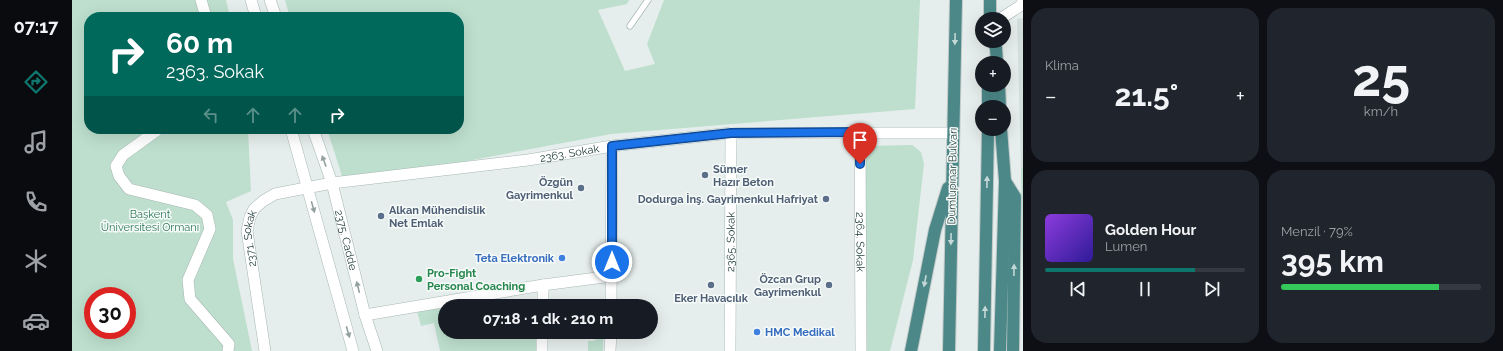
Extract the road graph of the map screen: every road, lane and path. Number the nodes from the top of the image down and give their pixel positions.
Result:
1 (201, 0) edge
2 (250, 0) edge
3 (270, 0) edge
4 (648, 0) edge
5 (956, 0) edge
6 (990, 0) edge
7 (1022, 5) edge
8 (205, 12) edge
9 (254, 12) edge
10 (274, 12) edge
11 (990, 12) edge
12 (1011, 12) edge
13 (630, 26) dead end
14 (860, 132) junction
15 (731, 133) junction
16 (953, 133) junction
17 (152, 134) edge
18 (292, 134) edge
19 (315, 134) edge
20 (988, 136) edge
21 (1002, 136) edge
22 (612, 146) junction
23 (952, 175) junction
24 (1005, 181) junction
25 (332, 183) junction
26 (308, 189) junction
27 (612, 276) junction
28 (543, 285) junction
29 (542, 299) edge
30 (611, 299) edge
31 (366, 315) junction
32 (542, 339) edge
33 (610, 339) edge
34 (228, 351) edge
35 (265, 351) edge
36 (353, 351) edge
37 (377, 351) edge
38 (542, 351) edge
39 (610, 351) edge
40 (730, 351) edge
41 (860, 351) edge
42 (911, 351) edge
43 (949, 351) edge
44 (984, 351) edge
45 (1000, 351) edge
46 (1013, 351) edge

1 - 8 street
2 - 9 street
3 - 10 street
4 - 13 lane
5 -> 16 highway, Dumlupınar Bulvarı
6 - 11 highway
7 - 12 street
14 - 15 street, 2363. Sokak
14 - 16 street, 2363. Sokak
14 - 41 street, 2364. Sokak
15 - 22 street, 2363. Sokak
15 - 40 street, 2365. Sokak
16 - 23 highway, Dumlupınar Bulvarı
17 - 34 street
18 - 26 street, 2375. Cadde
25 -> 19 street, 2375. Cadde
44 -> 20 highway
21 - 24 highway
22 - 25 street, 2363. Sokak
22 - 27 street
23 -> 42 highway
23 -> 43 highway, Dumlupınar Bulvarı
24 - 45 highway
46 -> 24 highway
25 - 26 street, 2363. Sokak
31 -> 25 street, 2375. Cadde
26 - 35 street, 2371. Sokak
26 -> 36 street, 2375. Cadde
27 - 28 street
27 - 30 street
28 - 29 street
28 - 31 street
31 - 37 street, 2375. Cadde
32 - 38 street
33 - 39 street

